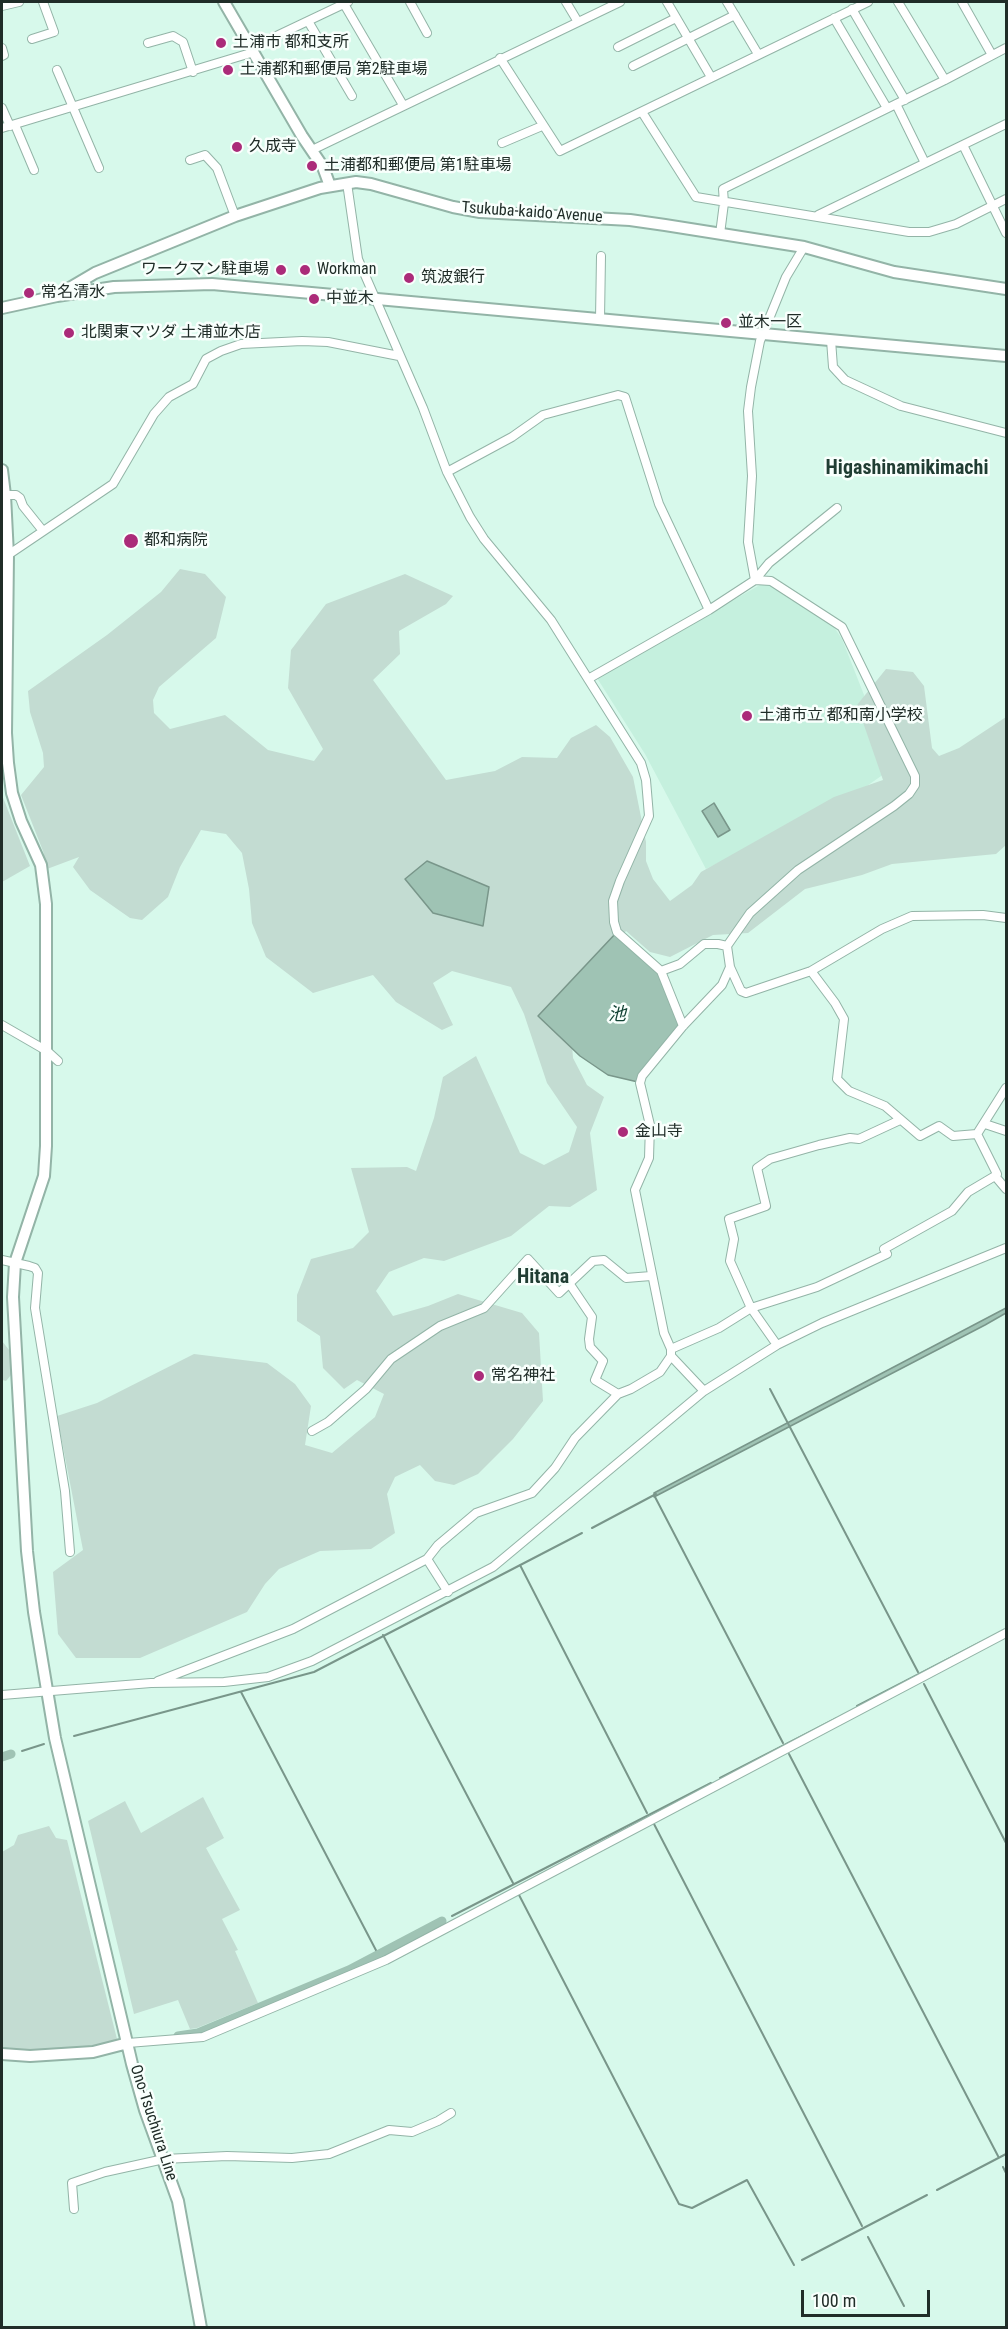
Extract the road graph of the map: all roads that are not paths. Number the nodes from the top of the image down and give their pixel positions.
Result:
1 (19, 2) edge
2 (43, 2) edge
3 (224, 2) edge
4 (410, 2) edge
5 (566, 2) edge
6 (620, 2) edge
7 (667, 2) edge
8 (727, 2) edge
9 (868, 2) edge
10 (898, 2) edge
11 (962, 2) edge
12 (346, 3) edge
13 (2, 6) edge
14 (852, 9) junction
15 (735, 15) junction
16 (676, 18) junction
17 (834, 18) junction
18 (308, 21) junction
19 (578, 22) junction
20 (427, 33) dead end
21 (688, 38) junction
22 (32, 39) dead end
23 (148, 43) dead end
24 (618, 47) dead end
25 (2, 48) edge
26 (1006, 48) edge
27 (253, 50) junction
28 (758, 54) junction
29 (992, 55) junction
30 (2, 56) edge
31 (500, 58) junction
32 (633, 66) dead end
33 (57, 70) dead end
34 (193, 72) junction
35 (711, 77) junction
36 (945, 80) junction
37 (352, 96) dead end
38 (905, 100) junction
39 (896, 104) junction
40 (403, 105) junction
41 (2, 108) edge
42 (72, 108) junction
43 (887, 108) junction
44 (642, 112) junction
45 (1006, 124) edge
46 (9, 126) edge
47 (542, 126) junction
48 (502, 143) dead end
49 (963, 145) junction
50 (312, 150) junction
51 (190, 160) dead end
52 (925, 163) junction
53 (99, 168) dead end
54 (34, 170) dead end
55 (347, 183) junction
56 (330, 186) junction
57 (1006, 199) edge
58 (724, 203) junction
59 (994, 205) junction
60 (818, 215) junction
61 (235, 216) junction
62 (1006, 232) edge
63 (720, 234) junction
64 (804, 247) junction
65 (601, 256) dead end
66 (111, 266) junction
67 (86, 278) junction
68 (114, 287) junction
69 (1006, 289) edge
70 (83, 291) junction
71 (57, 296) junction
72 (376, 298) junction
73 (2, 308) edge
74 (600, 319) junction
75 (764, 333) junction
76 (831, 339) junction
77 (399, 356) junction
78 (1006, 356) edge
79 (1006, 433) edge
80 (2, 470) edge
81 (447, 472) junction
82 (5, 495) junction
83 (837, 508) dead end
84 (43, 531) junction
85 (5, 557) edge
86 (754, 580) junction
87 (710, 610) junction
88 (588, 679) junction
89 (1006, 918) edge
90 (727, 946) junction
91 (730, 967) junction
92 (661, 971) junction
93 (811, 971) junction
94 (2, 1025) edge
95 (683, 1026) junction
96 (47, 1051) junction
97 (58, 1061) dead end
98 (1006, 1088) edge
99 (900, 1120) junction
100 (985, 1124) junction
101 (1006, 1131) edge
102 (977, 1134) junction
103 (995, 1176) junction
104 (1006, 1189) edge
105 (1006, 1248) edge
106 (2, 1260) edge
107 (15, 1263) junction
108 (651, 1276) junction
109 (569, 1283) junction
110 (752, 1308) junction
111 (777, 1345) junction
112 (671, 1352) junction
113 (704, 1391) junction
114 (618, 1394) junction
115 (312, 1431) dead end
116 (70, 1552) dead end
117 (427, 1559) junction
118 (448, 1592) junction
119 (1006, 1633) edge
120 (151, 1683) junction
121 (47, 1691) junction
122 (2, 1695) edge
123 (128, 2043) junction
124 (2, 2055) edge
125 (451, 2113) dead end
126 (164, 2159) junction
127 (74, 2209) dead end
128 (201, 2328) edge

1 - 13 street
2 - 22 street
3 - 27 street
4 - 20 street
5 - 19 street
6 - 19 street
7 - 16 street
8 - 15 street
9 - 14 street
10 - 36 street
11 - 29 street
12 - 18 street
12 - 40 street
14 - 17 street
14 - 38 street
15 - 21 street
15 - 28 street
16 - 21 street
16 - 24 street
17 - 28 street
17 - 43 street
18 - 27 street
18 - 37 street
19 - 31 street
21 - 32 street
21 - 35 street
23 - 34 street
25 - 30 street
26 - 29 street
27 - 34 street
27 - 50 street
28 - 35 street
29 - 36 street
31 - 40 street
31 - 47 street
33 - 42 street
34 - 42 street
35 - 44 street
36 - 38 street
38 - 39 street
39 - 43 street
39 - 52 street
40 - 50 street
41 - 46 street
42 - 46 street
42 - 53 street
43 - 58 street
44 - 47 street
44 - 58 street
45 - 49 street
46 - 54 street
47 - 48 street
49 - 52 street
49 - 59 street
50 - 56 street
51 - 61 street
52 - 60 street
55 - 56 street, Tsukuba-kaido Avenue
55 - 63 street, Tsukuba-kaido Avenue
55 - 72 street
56 - 61 street, Tsukuba-kaido Avenue
57 - 59 street
58 - 60 street
58 - 63 street
59 - 60 street
59 - 62 street
61 - 66 street, Tsukuba-kaido Avenue
63 - 64 street, Tsukuba-kaido Avenue
64 - 69 street, Tsukuba-kaido Avenue
64 - 75 street
65 - 74 street
66 - 67 street, Tsukuba-kaido Avenue
66 - 68 street
67 - 70 street
67 - 71 street, Tsukuba-kaido Avenue
68 - 70 street
68 - 72 street
70 - 71 street
71 - 73 street
72 - 74 street
72 - 77 street
74 - 75 street
75 - 76 street
75 - 86 street
76 - 78 street
76 - 79 street
77 - 81 street
77 - 84 street
80 - 82 street
81 - 87 street
81 - 88 street
82 - 84 street
82 - 85 street
83 - 86 street
84 - 85 street
85 - 96 street
86 - 87 street
86 - 90 street
87 - 88 street
88 - 92 street
89 - 93 street
90 - 91 street
90 - 92 street
91 - 93 street
91 - 95 street
92 - 95 street
93 - 99 street
94 - 96 street
95 - 108 street
96 - 97 street
96 - 107 street
98 - 100 street
99 - 102 street
99 - 110 street
100 - 101 street
100 - 102 street
102 - 103 street
103 - 104 street
103 - 110 street
105 - 111 street
106 - 107 street
107 - 116 street
107 - 121 street
108 - 109 street
108 - 112 street
109 - 114 street
109 - 115 street
110 - 111 street
110 - 112 street
111 - 113 street
112 - 113 street
112 - 114 street
113 - 118 street
114 - 117 street
117 - 118 street
117 - 120 street
118 - 120 street
119 - 123 street
120 - 121 street
121 - 122 street
121 - 123 street
123 - 124 street, Ono-Tsuchiura Line
123 - 126 street, Ono-Tsuchiura Line
125 - 126 street
126 - 127 street
126 - 128 street, Ono-Tsuchiura Line

